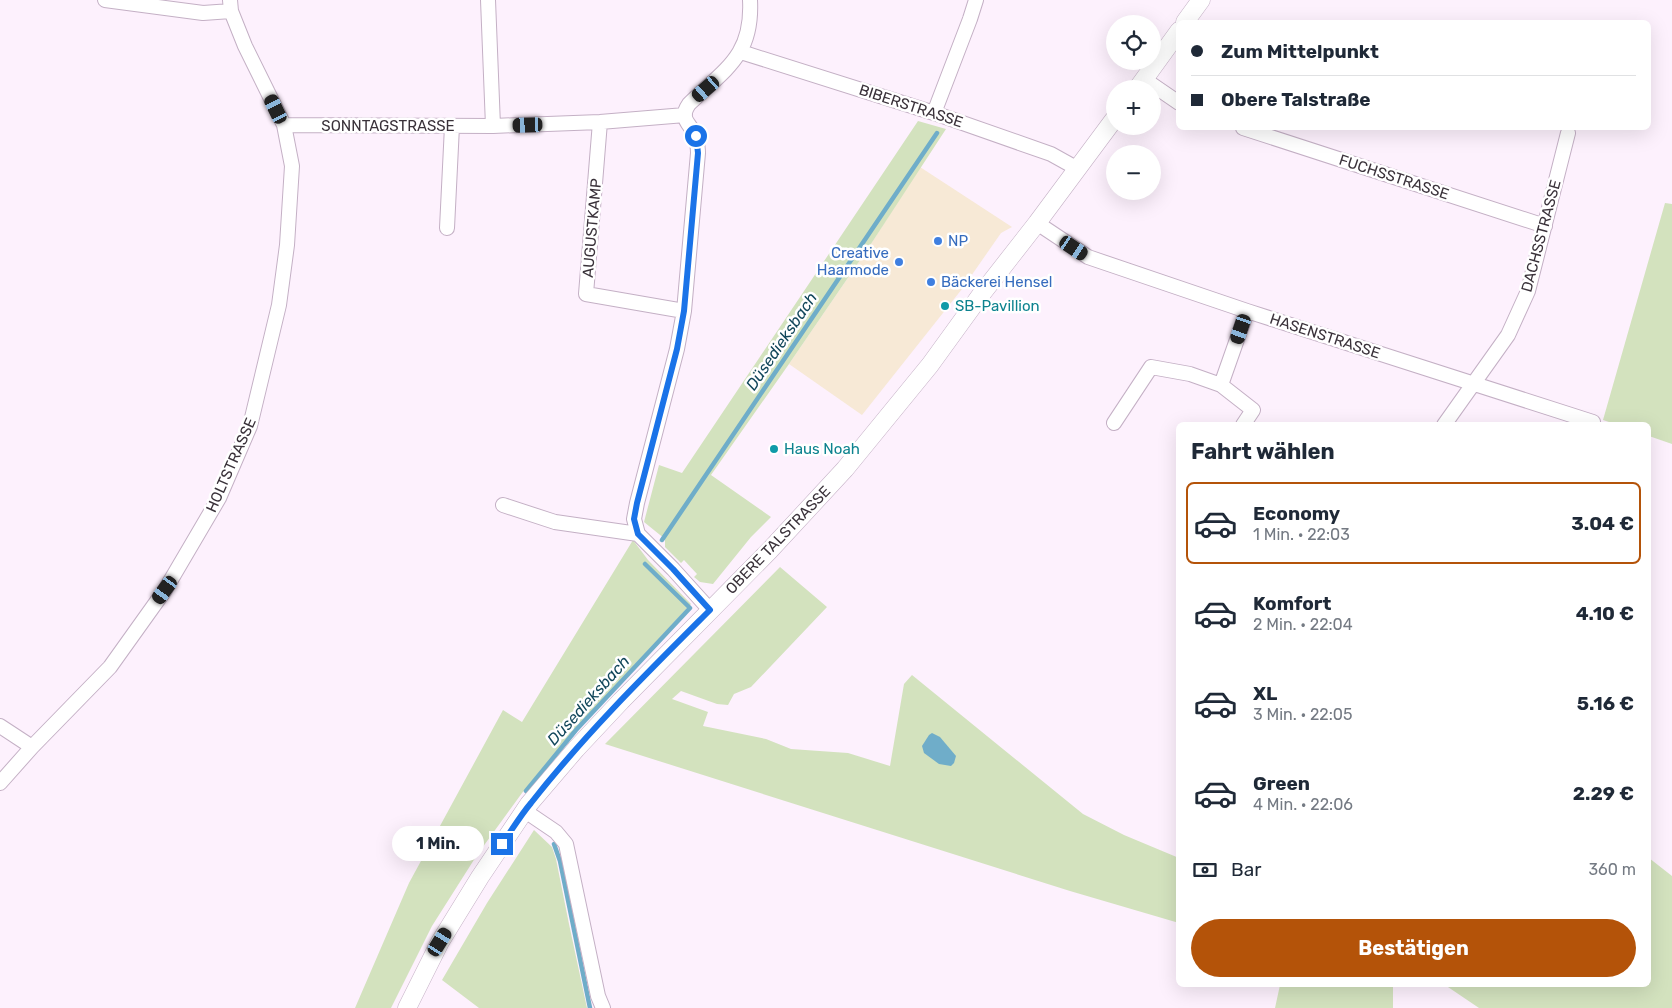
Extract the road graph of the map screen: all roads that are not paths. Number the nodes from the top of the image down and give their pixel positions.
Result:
1 (105, 0) edge
2 (488, 0) edge
3 (750, 0) edge
4 (976, 0) edge
5 (1201, 0) edge
6 (230, 6) edge
7 (1186, 20) edge
8 (1176, 35) edge
9 (741, 52) junction
10 (1143, 80) edge
11 (1161, 94) edge
12 (1176, 102) edge
13 (934, 113) junction
14 (685, 115) junction
15 (600, 122) junction
16 (284, 125) junction
17 (452, 126) junction
18 (493, 126) junction
19 (1106, 130) edge
20 (1249, 130) edge
21 (1568, 133) dead end
22 (1078, 169) junction
23 (1038, 223) junction
24 (1545, 226) junction
25 (447, 228) dead end
26 (1247, 310) junction
27 (684, 311) junction
28 (1472, 384) junction
29 (1221, 385) junction
30 (1245, 422) edge
31 (1446, 422) edge
32 (1593, 422) dead end
33 (1114, 423) dead end
34 (502, 505) dead end
35 (638, 534) junction
36 (710, 610) junction
37 (0, 726) edge
38 (32, 747) junction
39 (0, 783) edge
40 (525, 811) junction
41 (407, 1008) edge
42 (603, 1008) edge

1 - 6 street
2 - 18 street
3 - 9 street
4 - 13 street
5 - 7 street
6 - 16 street, HOLTSTRASSE
8 - 10 street
9 - 13 street, BIBERSTRASSE
9 - 14 street
11 - 12 street
13 - 22 street, BIBERSTRASSE
14 - 15 street, SONNTAGSTRASSE
14 - 27 street
15 - 18 street, SONNTAGSTRASSE
15 - 27 street, AUGUSTKAMP
16 - 17 street, SONNTAGSTRASSE
16 - 38 street, HOLTSTRASSE
17 - 18 street, SONNTAGSTRASSE
17 - 25 street
19 - 22 street, OBERE TALSTRASSE
20 - 24 street, FUCHSSTRASSE
21 - 24 street, DACHSSTRASSE
22 - 23 street, OBERE TALSTRASSE
23 - 26 street, HASENSTRASSE
23 - 36 street, OBERE TALSTRASSE
24 - 28 street, DACHSSTRASSE
26 - 28 street, HASENSTRASSE
26 - 29 street
27 - 35 street
28 - 31 street, DACHSSTRASSE
28 - 32 street, HASENSTRASSE
29 - 30 street
29 - 33 street
34 - 35 street
35 - 36 street
36 - 40 street, OBERE TALSTRASSE
37 - 38 street
38 - 39 street, HOLTSTRASSE
40 - 41 street, OBERE TALSTRASSE
40 - 42 street

